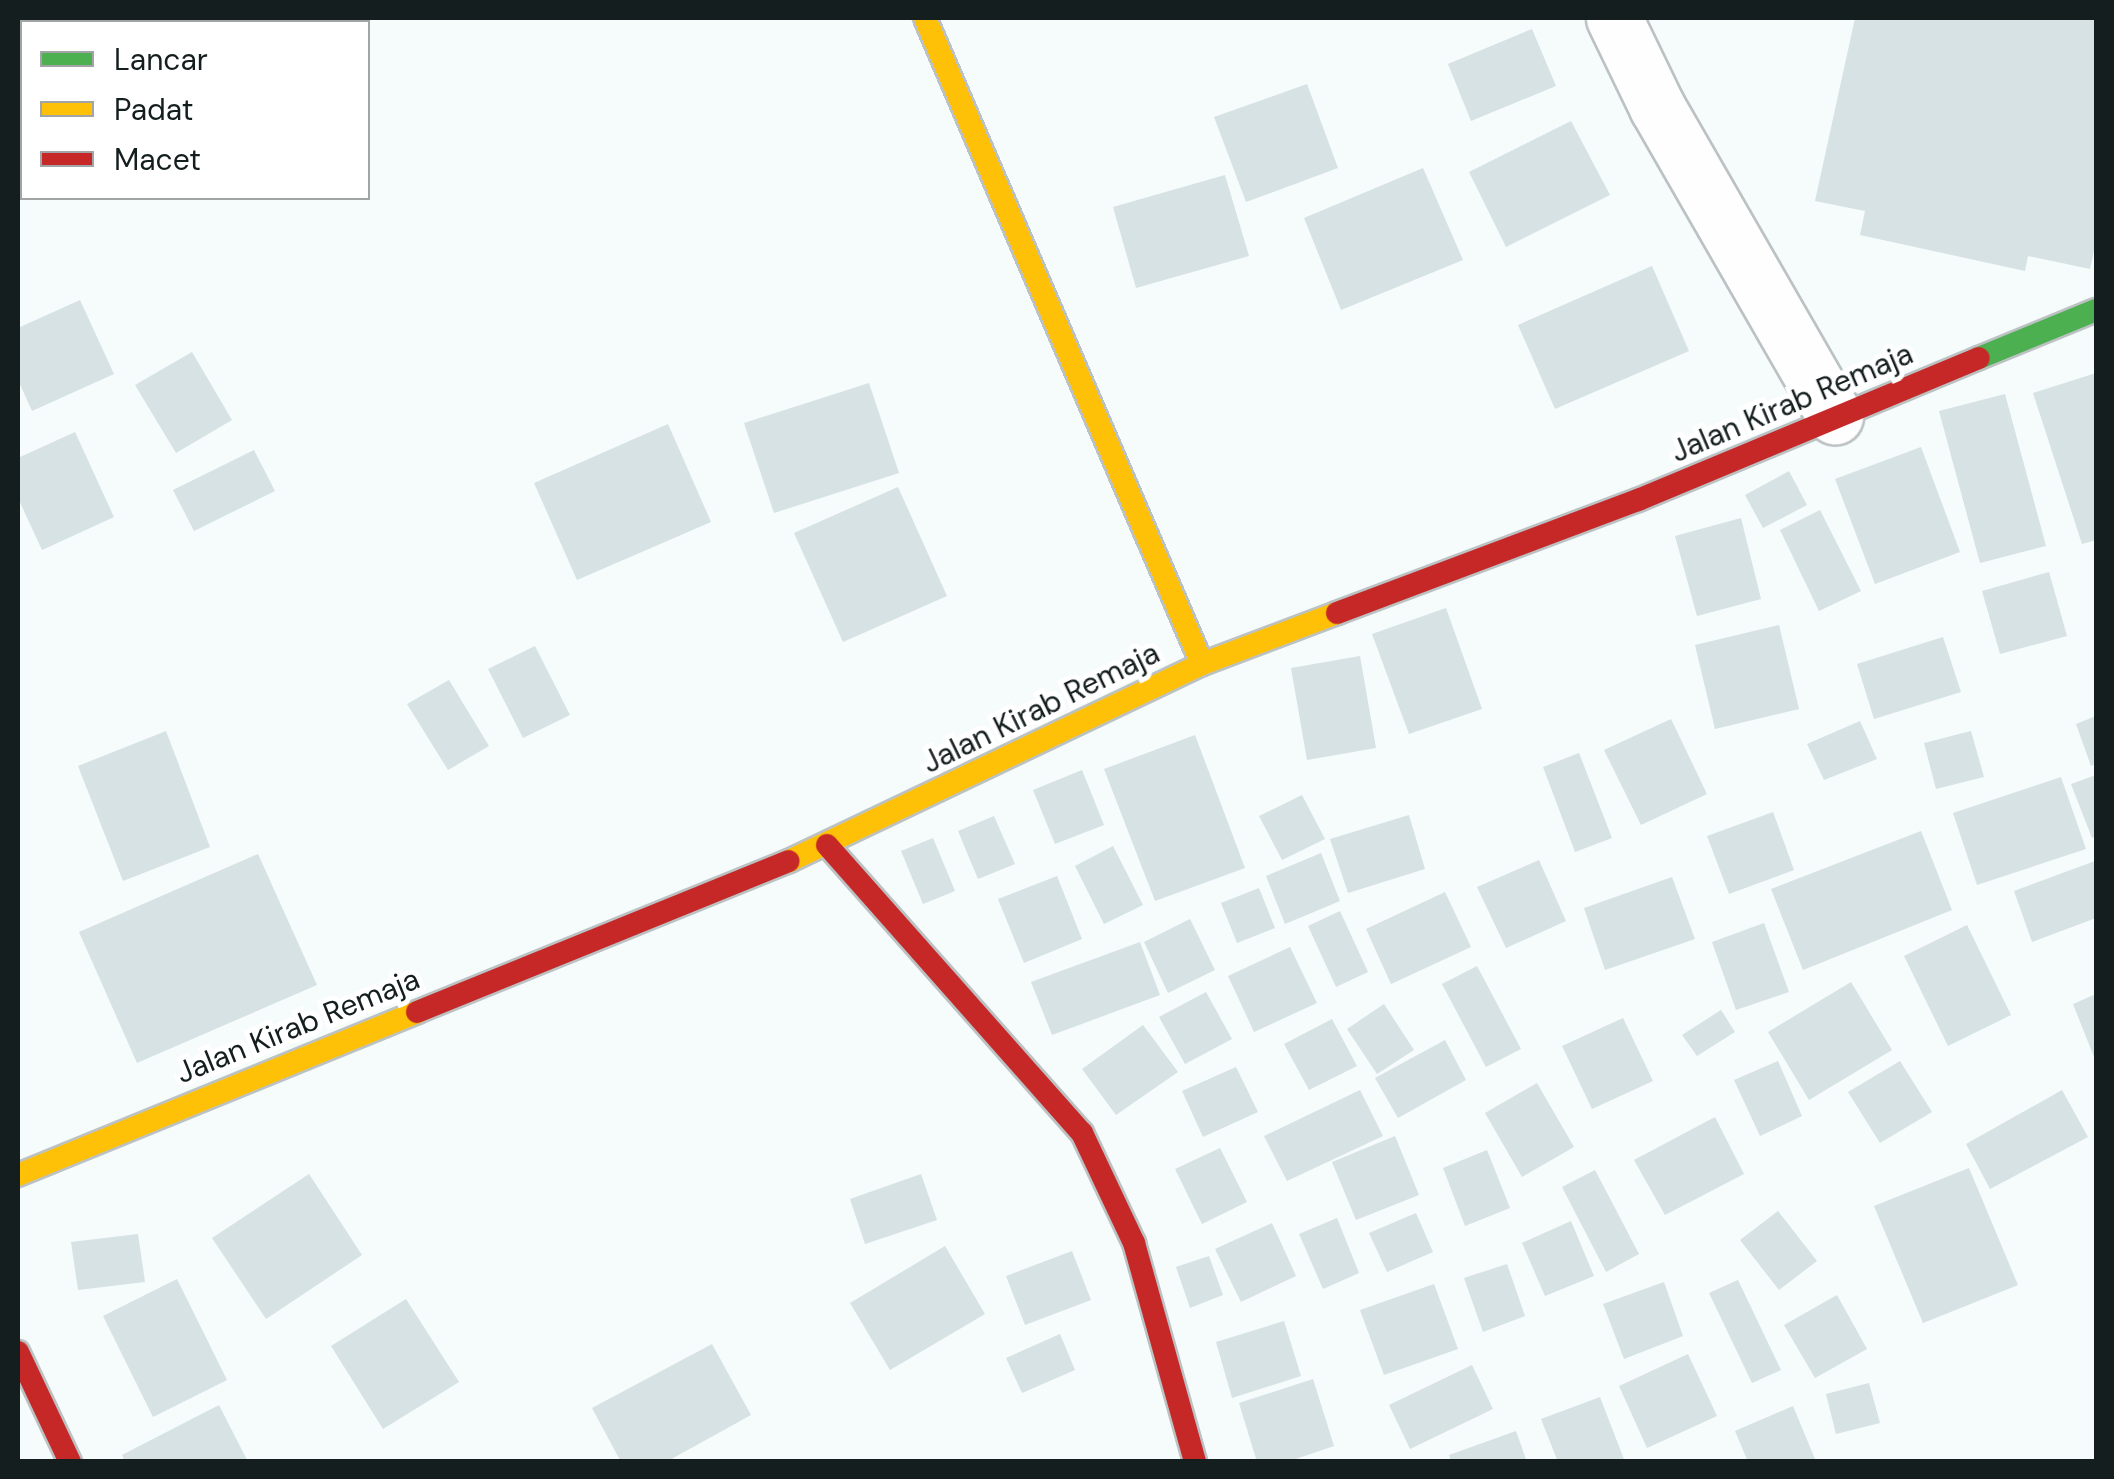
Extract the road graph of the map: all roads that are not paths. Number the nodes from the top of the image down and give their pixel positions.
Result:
1 (926, 18) edge
2 (1614, 18) edge
3 (2096, 310) edge
4 (1835, 416) junction
5 (1202, 664) junction
6 (827, 845) junction
7 (18, 1175) edge
8 (18, 1352) edge
9 (70, 1462) edge
10 (1195, 1462) edge

1 - 5 street
2 - 4 street
3 - 4 street, Jalan Kirab Remaja
4 - 5 street, Jalan Kirab Remaja
5 - 6 street, Jalan Kirab Remaja
6 - 7 street, Jalan Kirab Remaja
6 - 10 street
8 - 9 street

